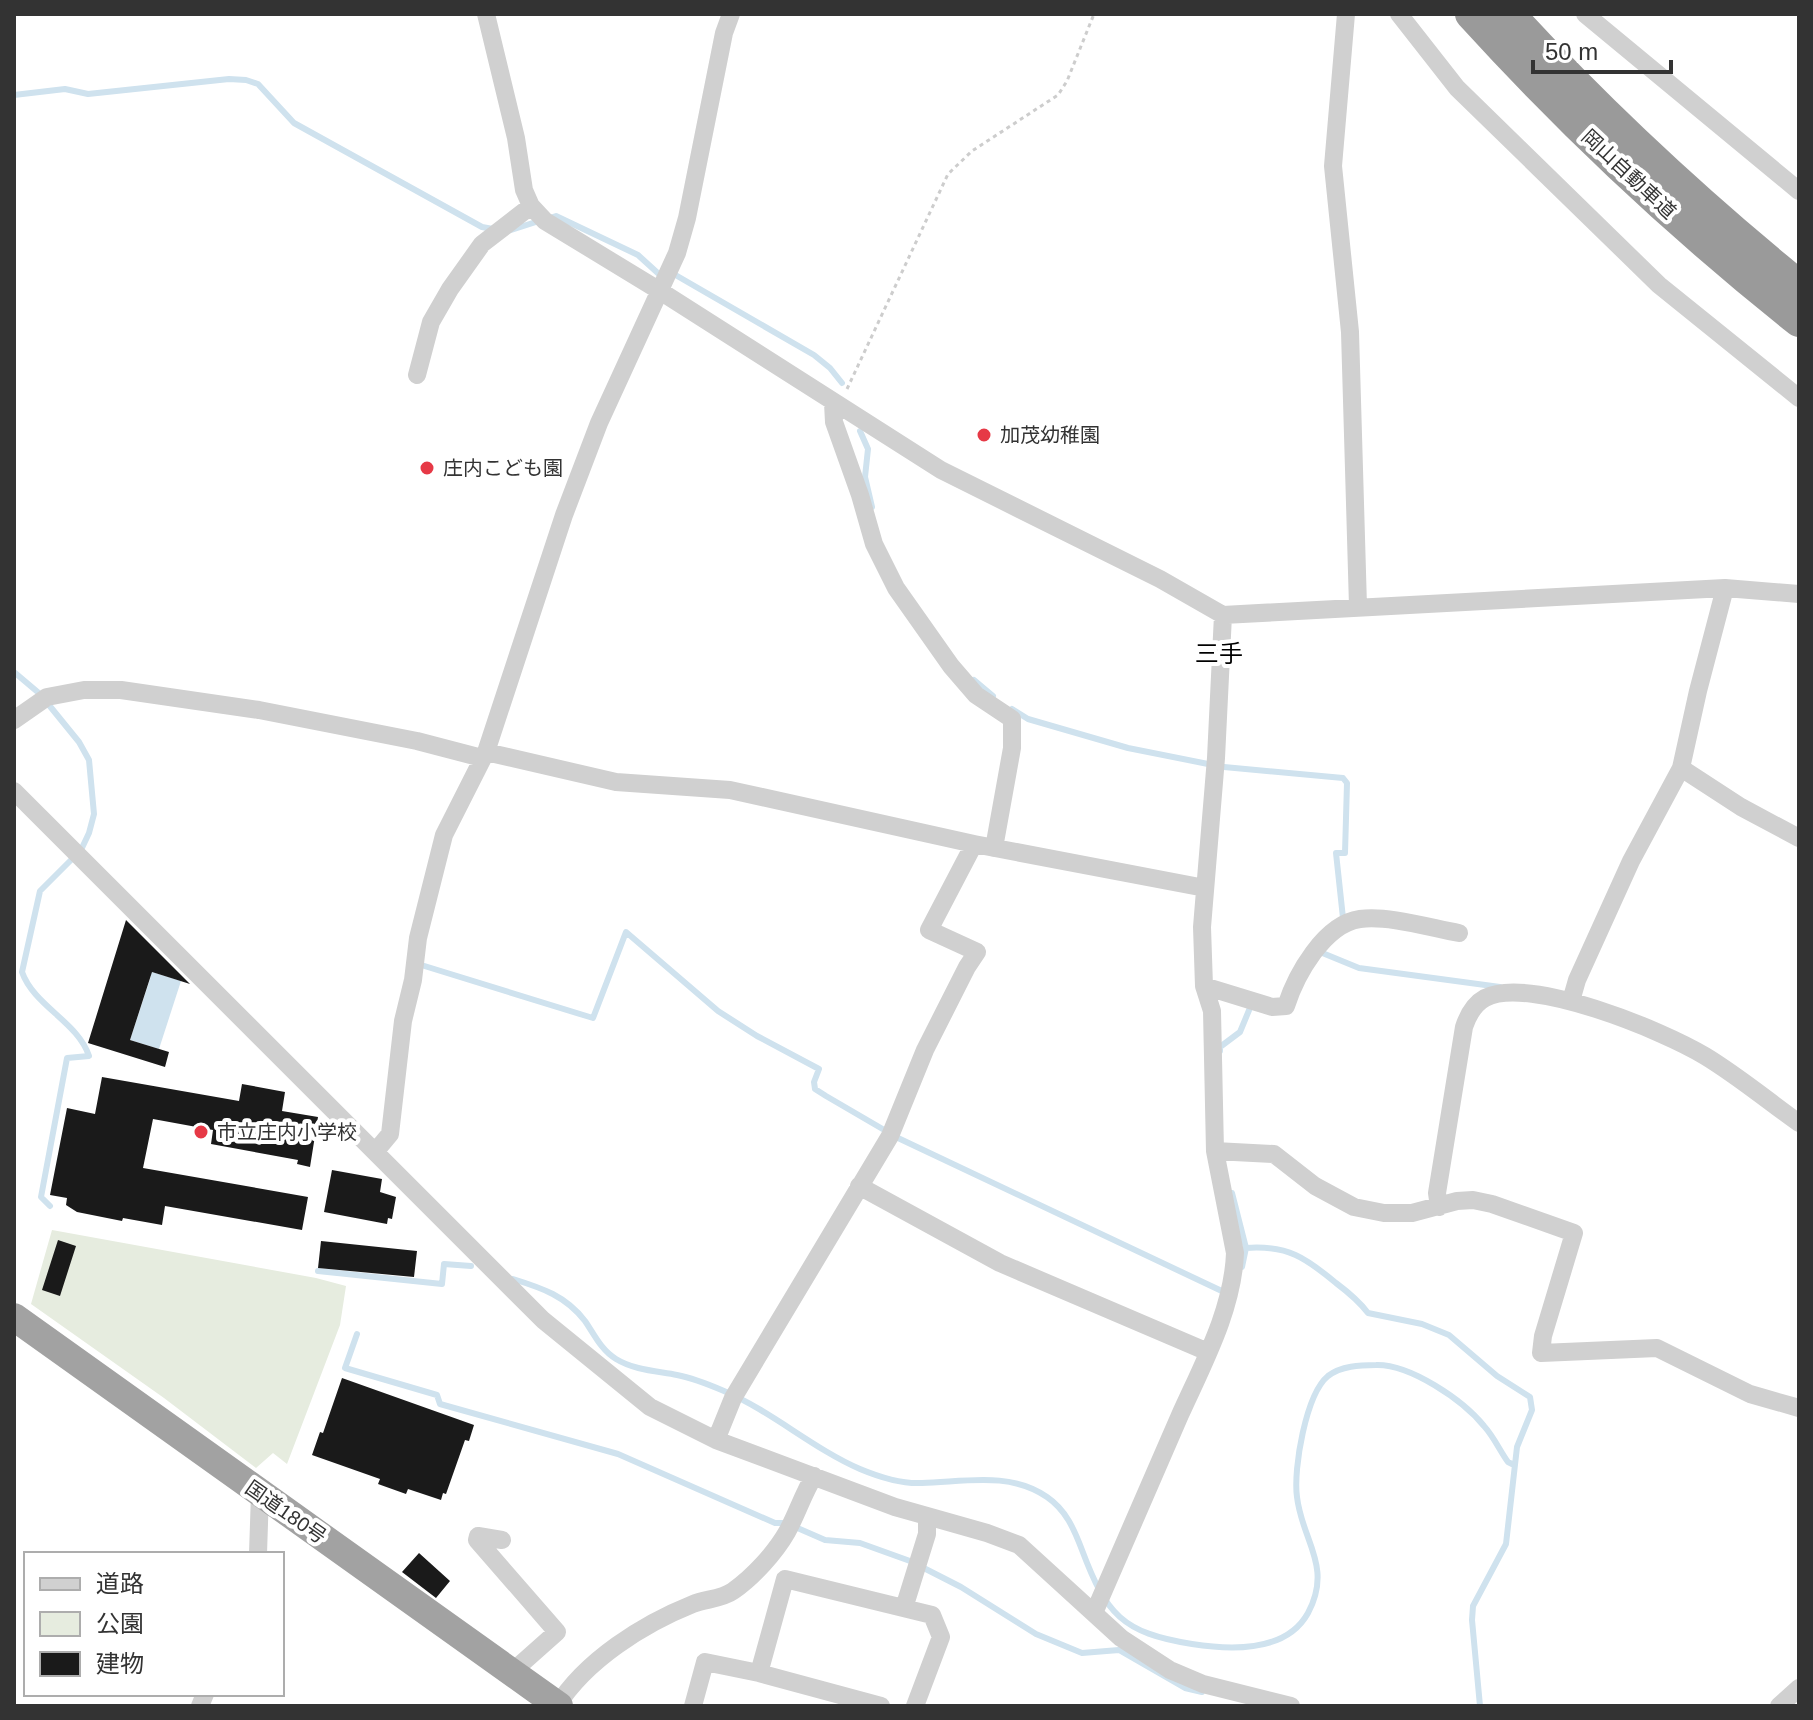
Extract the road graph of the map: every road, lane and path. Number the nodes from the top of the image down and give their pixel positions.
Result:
1 (486, 14) edge
2 (731, 14) edge
3 (1094, 14) edge
4 (1346, 14) edge
5 (1399, 14) edge
6 (1471, 14) edge
7 (1509, 14) edge
8 (1585, 14) edge
9 (1799, 191) edge
10 (539, 215) junction
11 (666, 278) junction
12 (1799, 286) edge
13 (1799, 321) edge
14 (417, 375) dead end
15 (1799, 398) edge
16 (836, 405) junction
17 (1725, 588) junction
18 (1799, 594) edge
19 (1358, 606) junction
20 (1223, 615) junction
21 (14, 720) edge
22 (480, 755) junction
23 (1681, 768) junction
24 (17, 802) edge
25 (1799, 838) edge
26 (974, 844) junction
27 (994, 848) junction
28 (1205, 888) junction
29 (1459, 933) dead end
30 (1204, 986) junction
31 (1572, 996) junction
32 (1799, 1123) edge
33 (375, 1152) junction
34 (1220, 1152) junction
35 (859, 1186) junction
36 (1439, 1207) junction
37 (14, 1317) edge
38 (1208, 1352) junction
39 (1799, 1408) edge
40 (716, 1440) junction
41 (814, 1476) junction
42 (260, 1493) junction
43 (927, 1516) junction
44 (502, 1540) dead end
45 (258, 1552) edge
46 (1099, 1602) junction
47 (904, 1608) junction
48 (512, 1672) junction
49 (759, 1673) junction
50 (1799, 1688) edge
51 (1266, 1703) edge
52 (558, 1706) edge
53 (693, 1706) edge
54 (881, 1706) edge
55 (915, 1706) edge
56 (1291, 1706) edge
57 (1779, 1706) edge

1 - 10 street
2 - 11 street
3 - 16 path
4 - 19 street
5 - 15 street
6 - 13 highway, 岡山自動車道
7 - 12 highway, 岡山自動車道
8 - 9 street
10 - 11 street
10 - 14 street
11 - 16 street
11 - 22 street
16 - 20 street
16 - 27 street
17 - 18 street
17 - 19 street
17 - 23 street
19 - 20 street
20 - 28 street
21 - 22 street
22 - 26 street
22 - 33 street
23 - 25 street
23 - 31 street
24 - 33 street
26 - 27 street
26 - 35 street
27 - 28 street
28 - 30 street
29 - 30 street
30 - 34 street
31 - 32 street
31 - 36 street
33 - 40 street
34 - 36 street
34 - 38 street
35 - 38 street
35 - 40 street
36 - 39 street
37 - 42 highway, 国道180号
38 - 46 street
40 - 41 street
41 - 43 street
41 - 52 street
42 - 45 street
42 - 48 highway, 国道180号
43 - 46 street
43 - 47 street
44 - 48 street
46 - 51 street
47 - 49 street
47 - 55 street
48 - 52 highway, 国道180号
49 - 53 street
49 - 54 street
50 - 57 street
51 - 56 street

